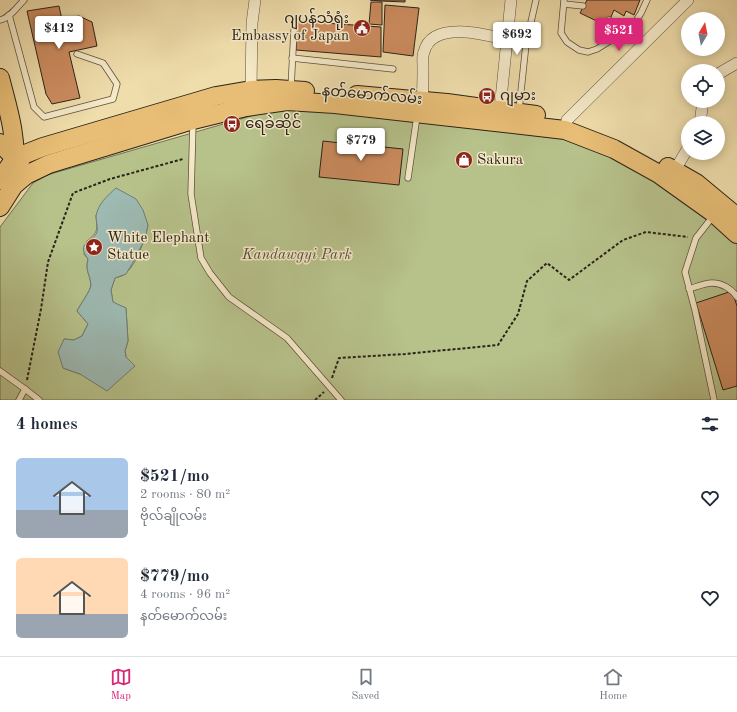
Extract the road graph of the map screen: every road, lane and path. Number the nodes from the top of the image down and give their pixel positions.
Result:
1 (24, 0) edge
2 (255, 0) edge
3 (511, 0) edge
4 (536, 0) edge
5 (647, 0) edge
6 (688, 0) edge
7 (564, 2) edge
8 (583, 6) dead end
9 (9, 15) junction
10 (0, 20) edge
11 (609, 20) dead end
12 (294, 30) dead end
13 (624, 32) junction
14 (507, 40) junction
15 (77, 54) dead end
16 (292, 58) junction
17 (737, 63) edge
18 (393, 69) dead end
19 (725, 70) edge
20 (0, 78) edge
21 (291, 90) junction
22 (249, 99) junction
23 (391, 104) junction
24 (420, 107) junction
25 (500, 109) junction
26 (518, 118) junction
27 (193, 120) junction
28 (566, 125) junction
29 (13, 130) junction
30 (0, 143) edge
31 (43, 147) junction
32 (192, 157) junction
33 (15, 158) junction
34 (681, 160) edge
35 (49, 164) junction
36 (672, 176) junction
37 (408, 178) dead end
38 (7, 183) edge
39 (0, 207) edge
40 (726, 212) edge
41 (737, 234) edge
42 (696, 238) junction
43 (689, 289) junction
44 (737, 297) edge
45 (0, 371) edge
46 (329, 387) junction
47 (25, 389) junction
48 (19, 400) edge
49 (39, 400) edge
50 (315, 400) edge
51 (341, 400) edge
52 (714, 400) edge

1 - 9 lane
2 - 22 street
3 - 14 street
4 - 26 lane
5 - 13 lane
6 - 28 street
7 - 8 lane
7 - 13 lane
9 - 10 lane
9 - 15 lane
11 - 13 lane
12 - 16 lane
14 - 24 street
14 - 25 street
16 - 18 lane
16 - 21 lane
17 - 19 street
20 - 29 main road
21 - 22 main road, နတ်မောက်လမ်း
21 - 23 main road, နတ်မောက်လမ်း
22 - 23 main road, နတ်မောက်လမ်း
22 - 27 main road, နတ်မောက်လမ်း
22 - 31 main road, နတ်မောက်လမ်း
23 - 24 main road, နတ်မောက်လမ်း
24 - 25 main road, နတ်မောက်လမ်း
24 - 26 main road, နတ်မောက်လမ်း
24 - 37 lane
25 - 26 main road, နတ်မောက်လမ်း
26 - 28 main road, နတ်မောက်လမ်း
27 - 32 lane
27 - 35 main road, နတ်မောက်လမ်း
28 - 36 main road, နတ်မောက်လမ်း
29 - 31 main road
29 - 33 main road
30 - 33 main road
31 - 33 main road, နတ်မောက်လမ်း
32 - 46 lane
32 - 47 path
33 - 35 main road
33 - 38 main road
34 - 36 street
35 - 38 main road, နတ်မောက်လမ်း
36 - 40 main road, နတ်မောက်လမ်း
38 - 39 main road
40 - 41 main road, နတ်မောက်လမ်း
40 - 42 lane
42 - 43 lane
42 - 46 path
43 - 44 lane
43 - 52 lane
45 - 47 lane
46 - 50 path
46 - 51 lane
47 - 48 lane
47 - 49 lane

